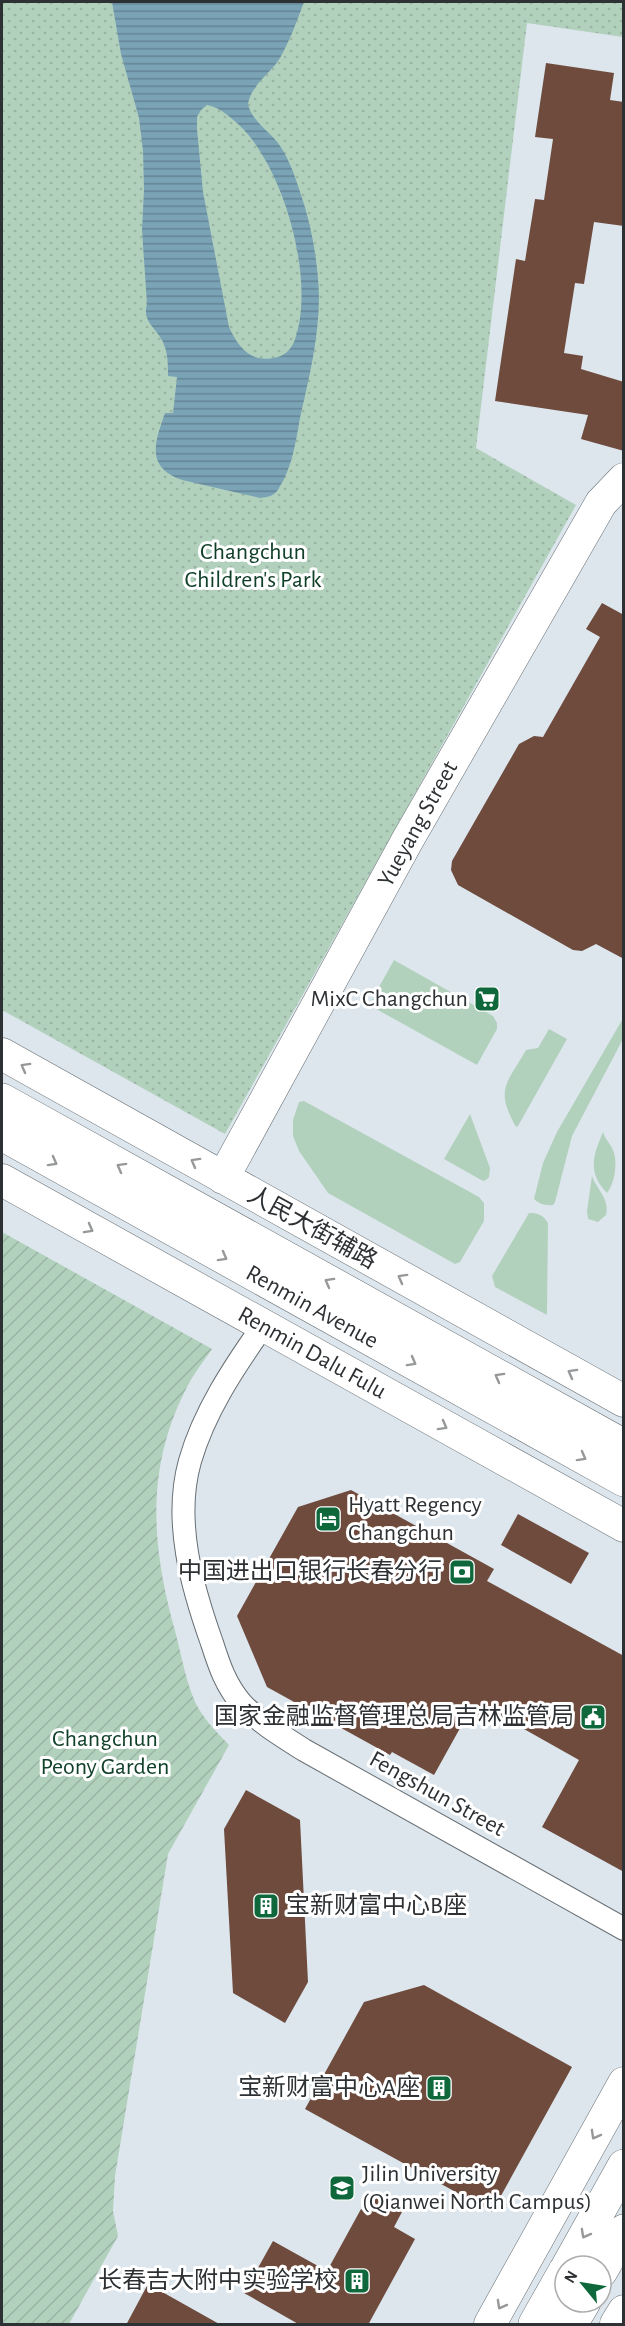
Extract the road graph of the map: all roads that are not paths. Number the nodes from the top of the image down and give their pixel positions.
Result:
1 (624, 479) edge
2 (2, 1054) edge
3 (2, 1100) edge
4 (2, 1134) edge
5 (223, 1178) junction
6 (2, 1180) edge
7 (263, 1326) junction
8 (624, 1401) edge
9 (624, 1446) edge
10 (624, 1480) edge
11 (624, 1526) edge
12 (624, 1929) edge
13 (624, 2083) edge
14 (624, 2166) edge
15 (575, 2254) edge
16 (553, 2293) edge
17 (624, 2311) edge
18 (490, 2325) edge
19 (535, 2325) edge
20 (616, 2325) edge

1 - 5 main road, Yueyang Street
5 -> 2 main road, 人民大街辅路
9 -> 3 main road, Renmin Avenue
4 -> 10 main road, Renmin Avenue
8 -> 5 main road, 人民大街辅路
6 -> 7 main road, Renmin Dalu Fulu
7 -> 11 main road, Renmin Dalu Fulu
7 - 12 street, Fengshun Street
13 -> 18 main road
14 -> 15 main road
16 - 19 main road
17 - 20 main road

